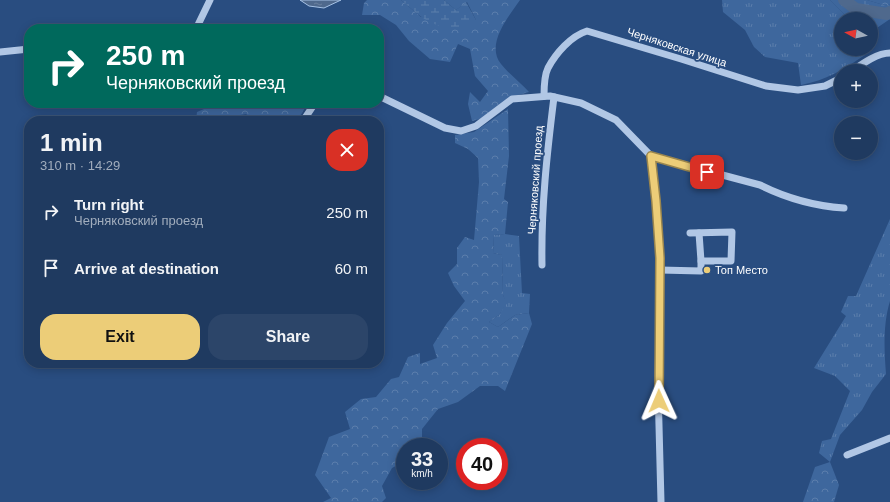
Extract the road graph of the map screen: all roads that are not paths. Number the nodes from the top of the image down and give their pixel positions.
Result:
1 (210, 0) edge
2 (198, 24) edge
3 (24, 50) edge
4 (0, 52) edge
5 (890, 52) edge
6 (862, 64) edge
7 (834, 81) edge
8 (544, 96) junction
9 (554, 97) junction
10 (384, 98) edge
11 (651, 156) junction
12 (844, 208) dead end
13 (690, 233) dead end
14 (699, 233) junction
15 (701, 261) junction
16 (542, 264) dead end
17 (660, 270) junction
18 (890, 438) edge
19 (847, 455) dead end
20 (661, 502) edge

1 - 2 street
3 - 4 street
5 - 6 street
7 - 8 street, Черняковская улица
8 - 9 street
8 - 10 street
9 - 11 street
9 - 16 street, Черняковский проезд
11 - 12 street
11 - 17 street
13 - 14 street
14 - 15 street
14 - 15 street
15 - 17 street
17 - 20 street
18 - 19 street

